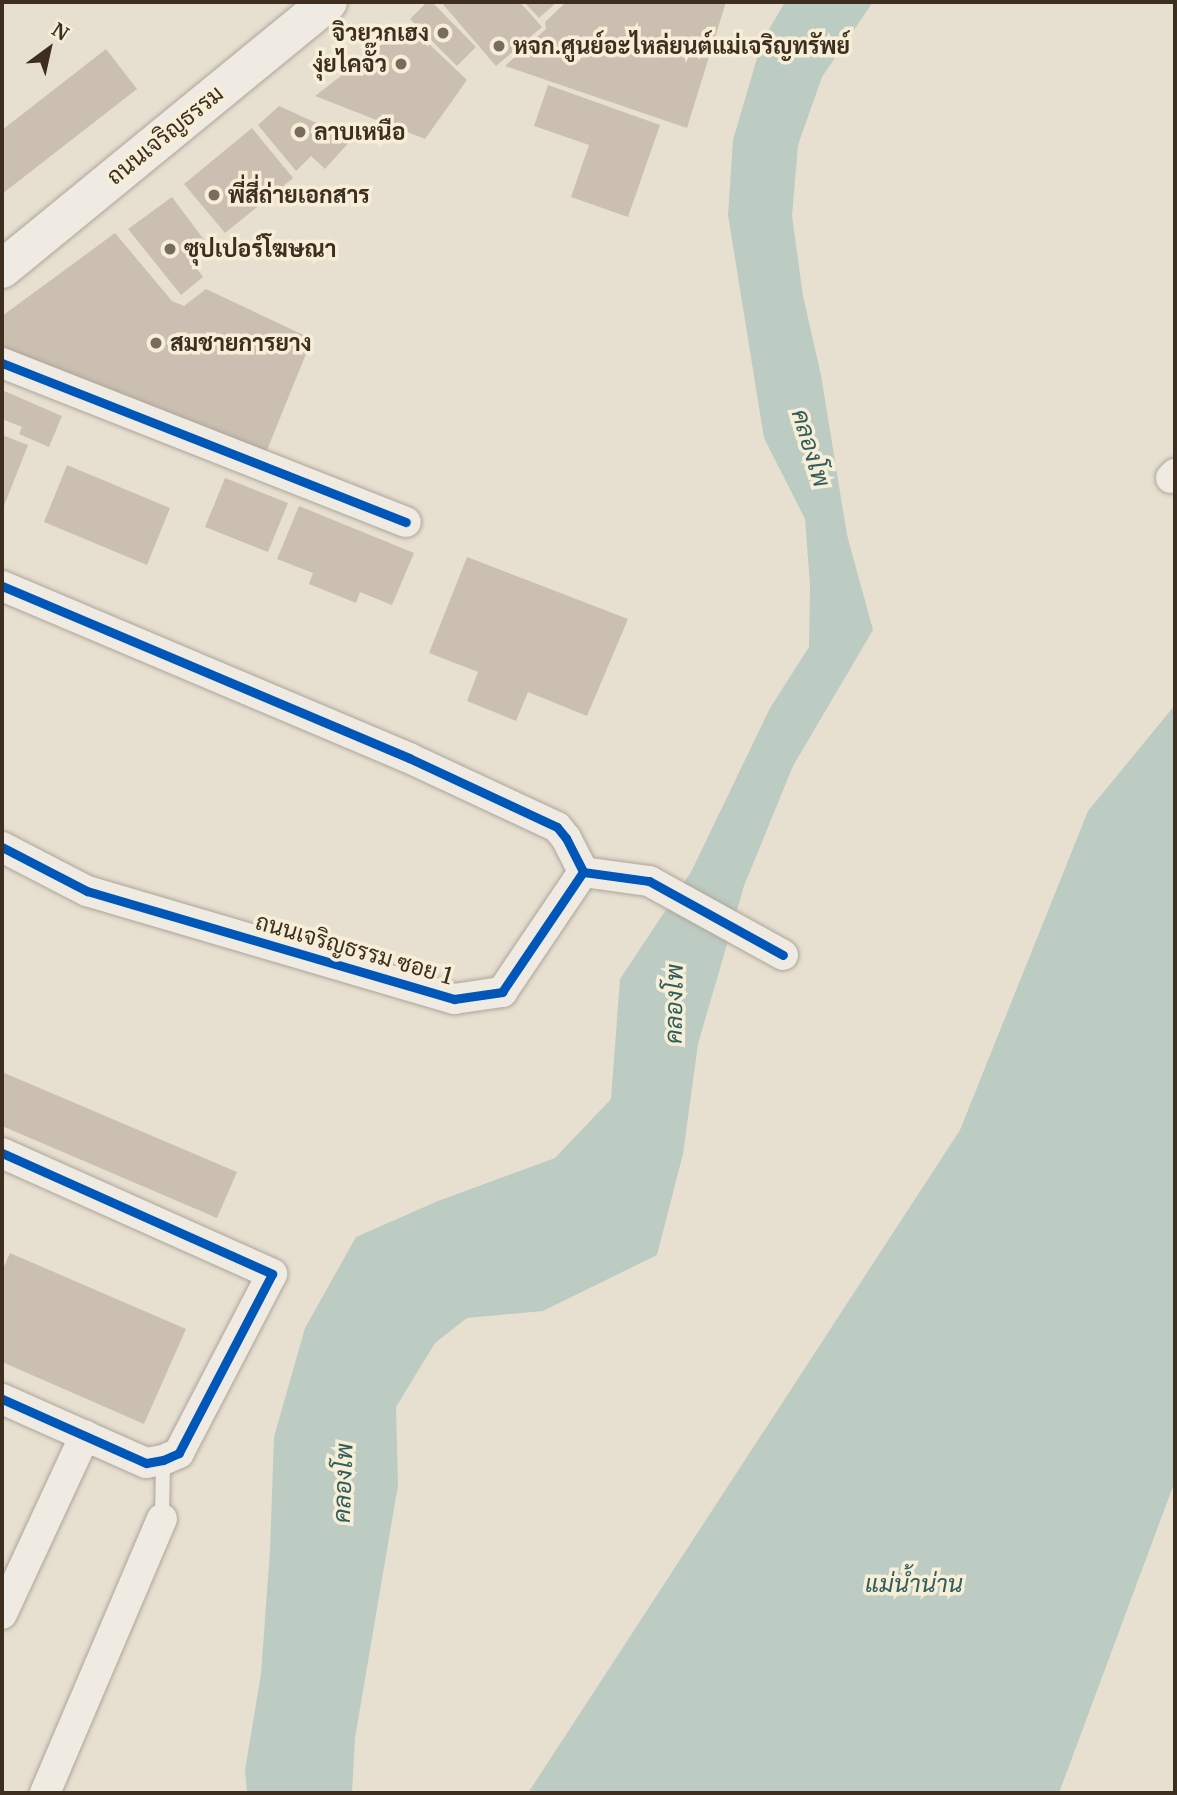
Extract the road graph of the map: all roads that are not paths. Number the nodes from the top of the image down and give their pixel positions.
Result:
1 (328, 2) edge
2 (2, 269) edge
3 (2, 363) edge
4 (406, 522) dead end
5 (2, 586) edge
6 (2, 847) edge
7 (583, 872) junction
8 (783, 955) dead end
9 (2, 1153) edge
10 (2, 1399) edge
11 (85, 1435) junction
12 (163, 1460) junction
13 (162, 1519) joint
14 (2, 1614) edge
15 (46, 1793) edge

1 - 2 street, ถนนเจริญธรรม
3 - 4 street
5 - 7 street
6 - 7 street, ถนนเจริญธรรม ซอย 1
7 - 8 street
9 - 12 street
10 - 11 street
11 - 12 street
11 - 14 street
12 - 13 lane
13 - 15 street

